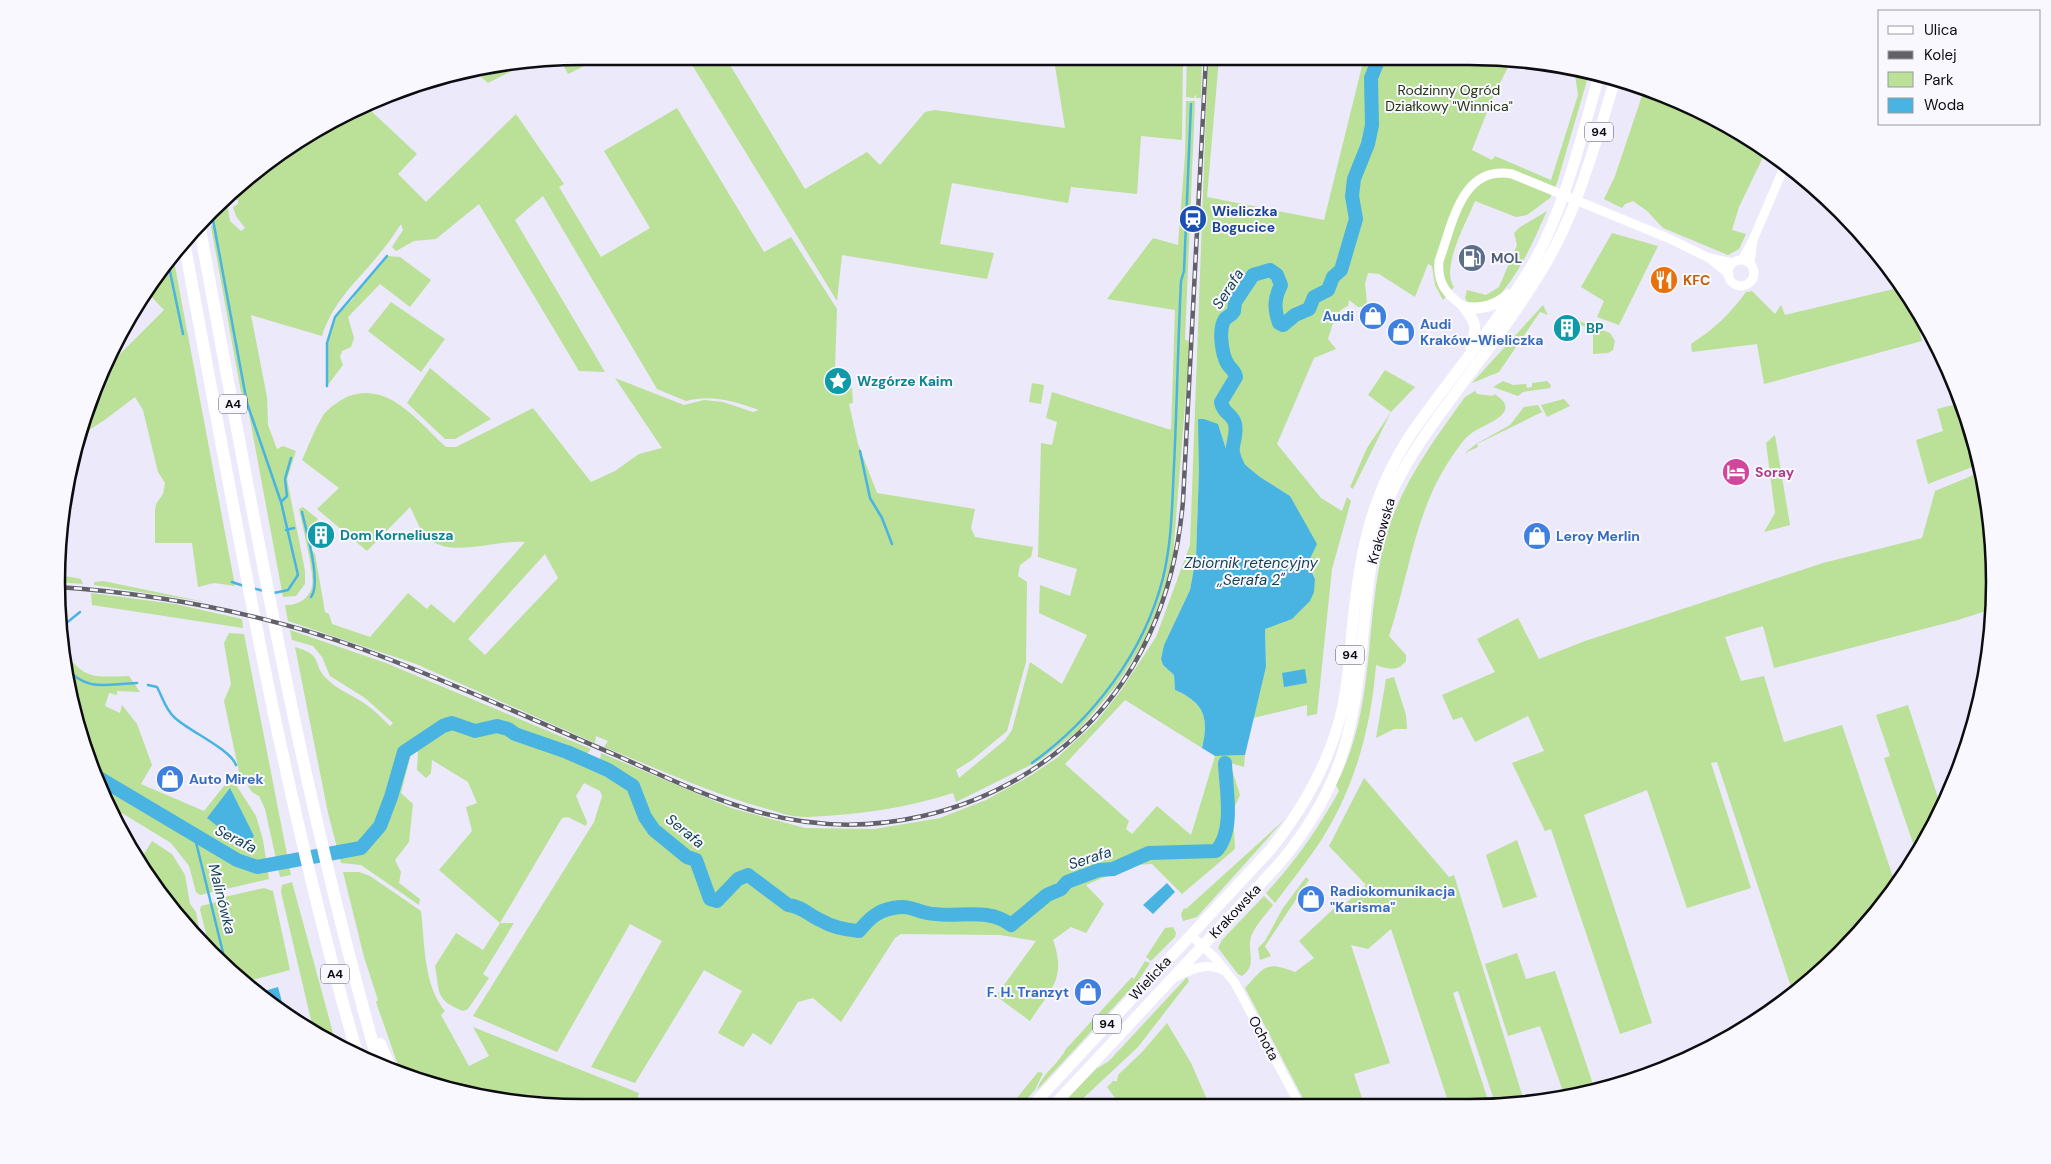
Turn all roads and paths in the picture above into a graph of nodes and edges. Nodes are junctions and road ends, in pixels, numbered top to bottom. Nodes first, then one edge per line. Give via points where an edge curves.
1 (1597, 82) edge
2 (1613, 86) edge
3 (1782, 171) edge
4 (201, 233) edge
5 (186, 250) edge
6 (1710, 258) junction
7 (1742, 262) junction
8 (1729, 274) junction
9 (1518, 288) junction
10 (1464, 307) junction
11 (1469, 355) junction
12 (1227, 896) joint
13 (1191, 935) junction
14 (1203, 947) junction
15 (1227, 972) junction
16 (1172, 979) junction
17 (360, 1000) junction
18 (354, 1047) edge
19 (376, 1057) edge
20 (387, 1061) edge
21 (1039, 1099) edge
22 (1060, 1099) edge
23 (1296, 1099) edge

1 - 9 main road, Krakowska / 94 via 1557,210
2 - 14 main road, Krakowska / 94 via 1582,184 1552,252 1510,319 1417,445 1389,498 1373,556 1351,727 1328,792 1295,845
3 - 7 street
4 - 17 highway, A4 via 281,650 332,892
5 - 18 highway, A4 via 261,646 301,836
6 - 7 street
6 - 8 street
6 - 10 street via 1512,174 1500,172 1479,179 1466,191 1439,260 1438,272 1448,295
7 - 8 street
7 - 8 street via 1754,274 1746,284 1734,283
9 - 10 main road via 1494,305 1482,309
9 - 11 main road, Krakowska / 94
10 - 11 main road via 1476,328
11 - 12 main road, Krakowska / 94 via 1397,456 1371,515 1358,572 1345,692 1336,734 1324,767 1289,826
12 - 13 main road, Wielicka / 94
13 - 14 street, Ochota
13 - 21 main road, Wielicka / 94
14 - 15 street, Ochota
14 - 16 main road, Krakowska / 94
15 - 16 street via 1200,966
15 - 23 street, Ochota
16 - 22 main road, Wielicka / 94
17 - 19 highway, A4
17 - 20 highway

